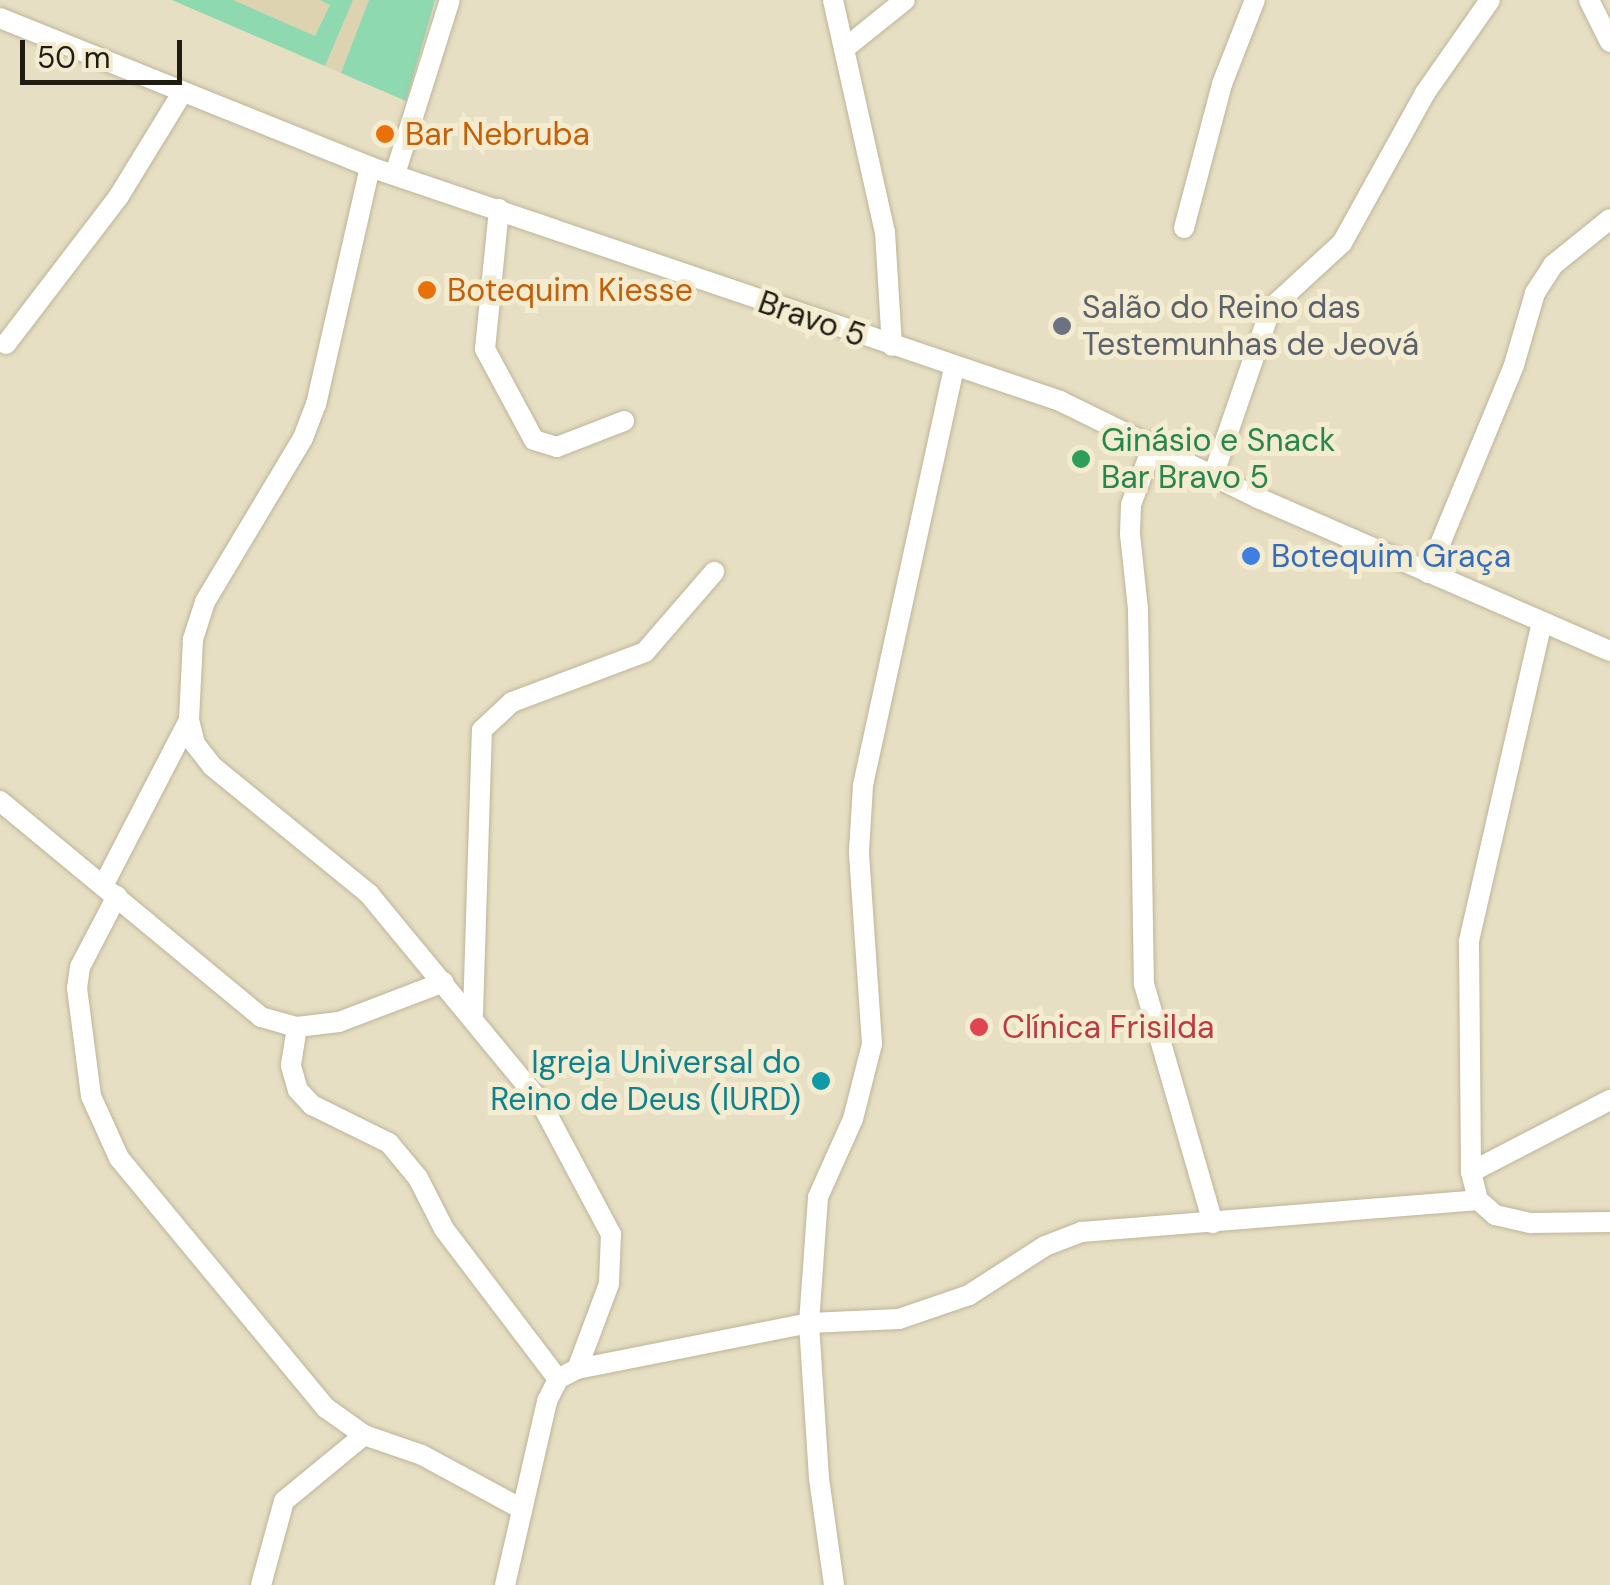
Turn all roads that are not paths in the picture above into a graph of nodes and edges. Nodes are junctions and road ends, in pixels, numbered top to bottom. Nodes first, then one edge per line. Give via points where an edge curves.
1 (450, 0) edge
2 (467, 0) edge
3 (832, 0) edge
4 (906, 0) edge
5 (1256, 0) edge
6 (1490, 0) edge
7 (1590, 0) edge
8 (0, 18) edge
9 (442, 25) junction
10 (1610, 42) edge
11 (844, 49) junction
12 (182, 93) junction
13 (370, 168) junction
14 (396, 174) junction
15 (498, 209) junction
16 (1610, 220) edge
17 (1184, 228) dead end
18 (6, 344) dead end
19 (892, 346) junction
20 (954, 367) junction
21 (624, 422) dead end
22 (1154, 442) junction
23 (1213, 476) junction
24 (714, 572) dead end
25 (1428, 574) junction
26 (1542, 622) junction
27 (1610, 650) edge
28 (189, 720) junction
29 (0, 802) edge
30 (110, 890) junction
31 (444, 982) junction
32 (473, 1014) junction
33 (297, 1027) junction
34 (1610, 1100) edge
35 (1472, 1172) junction
36 (1478, 1200) junction
37 (1610, 1222) edge
38 (1212, 1223) junction
39 (809, 1323) junction
40 (568, 1374) junction
41 (364, 1434) junction
42 (518, 1508) junction
43 (261, 1585) edge
44 (505, 1585) edge
45 (834, 1585) edge

1 - 9 street
2 - 9 street
3 - 11 street
4 - 11 street
5 - 17 street via 1222,84
6 - 23 street via 1425,93 1342,244 1271,308
7 - 10 street
8 - 12 street, Bravo 5
9 - 14 street
11 - 19 street via 885,232
12 - 13 street, Bravo 5
12 - 18 street via 119,196
13 - 14 street, Bravo 5
13 - 28 street via 316,404 304,438 206,602 194,640
14 - 15 street, Bravo 5
15 - 19 street, Bravo 5
15 - 21 street via 485,349 534,440 556,446
16 - 25 street via 1553,265 1535,293 1514,365
19 - 20 street, Bravo 5
20 - 22 street, Bravo 5 via 1060,401
20 - 39 street via 864,786 859,851 872,1044 853,1119 818,1197
22 - 23 street, Bravo 5
22 - 38 street via 1131,505 1130,534 1138,609 1144,984
23 - 25 street, Bravo 5
24 - 32 street via 645,652 512,702 482,730
25 - 26 street, Bravo 5
26 - 27 street, Bravo 5
26 - 35 street via 1471,928
28 - 30 street
28 - 31 street via 195,744 212,766 368,894
29 - 30 street
30 - 33 street via 261,1017
30 - 41 street via 76,988 90,1096 102,1130 306,1387
31 - 32 street
31 - 33 street via 339,1022
32 - 40 street via 541,1103 611,1234 608,1284
33 - 40 street via 291,1066 298,1090 312,1105 389,1143 418,1178 444,1228
34 - 35 street
35 - 36 street
36 - 37 street via 1495,1215 1531,1223
36 - 38 street
38 - 39 street via 1082,1232 1045,1246 969,1295 917,1313 871,1324
39 - 40 street
39 - 45 street
40 - 42 street
41 - 42 street via 422,1455
41 - 43 street via 284,1501
42 - 44 street

